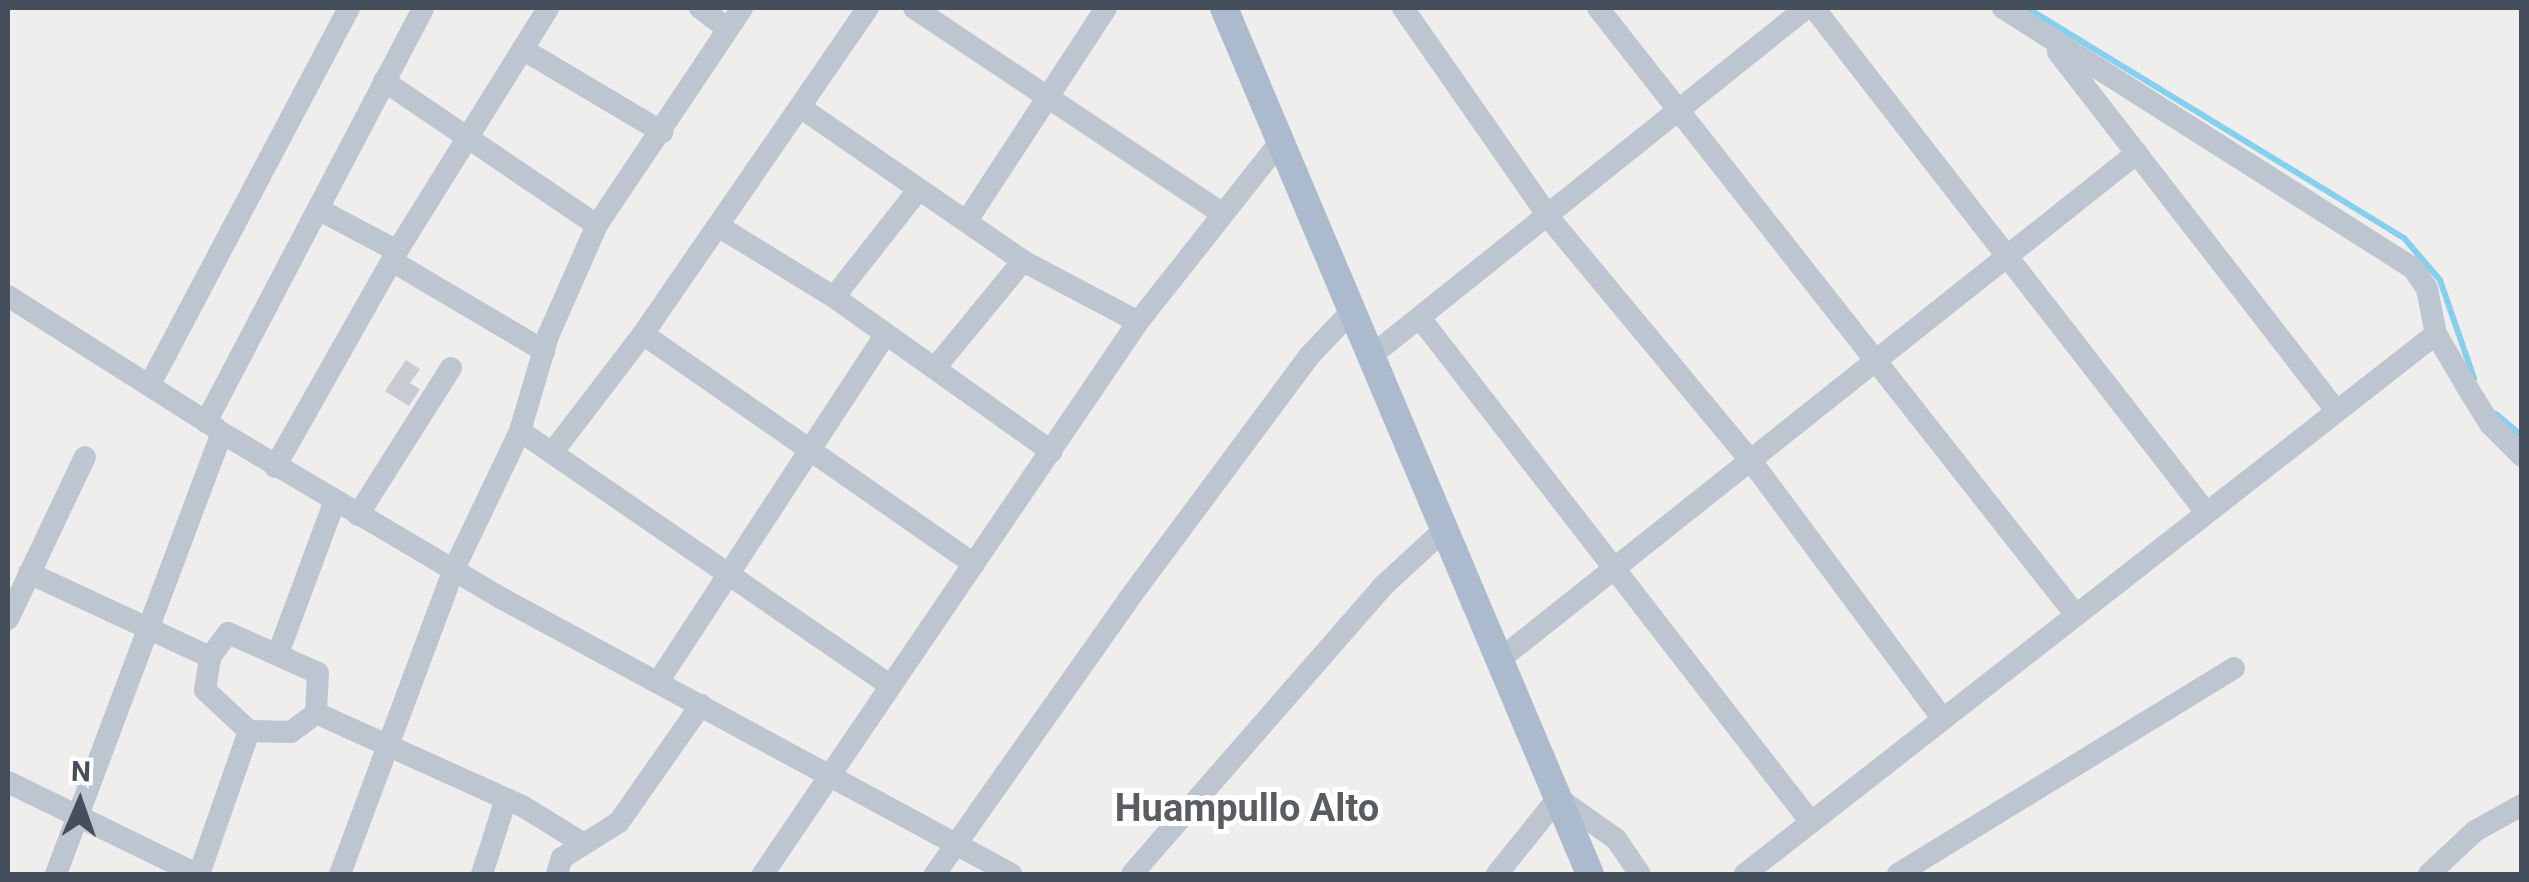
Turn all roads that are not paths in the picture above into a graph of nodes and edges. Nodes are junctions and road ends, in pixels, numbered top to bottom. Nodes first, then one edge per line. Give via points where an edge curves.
1 (349, 8) edge
2 (423, 8) edge
3 (548, 8) edge
4 (700, 8) edge
5 (742, 8) edge
6 (868, 8) edge
7 (914, 8) edge
8 (1106, 8) edge
9 (1228, 8) edge
10 (1403, 8) edge
11 (1598, 8) edge
12 (1806, 8) edge
13 (1814, 8) edge
14 (2003, 8) edge
15 (727, 28) junction
16 (2051, 43) junction
17 (524, 50) junction
18 (384, 81) junction
19 (1044, 97) junction
20 (800, 107) junction
21 (1677, 114) junction
22 (662, 132) junction
23 (467, 138) junction
24 (1281, 141) junction
25 (2137, 153) junction
26 (919, 189) junction
27 (318, 209) junction
28 (1221, 213) junction
29 (1550, 218) junction
30 (968, 219) junction
31 (596, 225) junction
32 (718, 226) junction
33 (394, 256) junction
34 (2010, 258) junction
35 (1023, 261) junction
36 (8, 296) edge
37 (834, 297) junction
38 (1352, 311) junction
39 (1420, 318) junction
40 (1138, 322) junction
41 (642, 334) junction
42 (886, 334) junction
43 (2436, 334) junction
44 (544, 351) junction
45 (1371, 356) junction
46 (1880, 364) junction
47 (451, 368) dead end
48 (935, 368) junction
49 (150, 384) junction
50 (2335, 409) junction
51 (214, 428) junction
52 (520, 431) junction
53 (809, 449) junction
54 (1052, 452) junction
55 (552, 453) junction
56 (2522, 456) edge
57 (85, 458) dead end
58 (1752, 462) junction
59 (275, 466) junction
60 (334, 503) junction
61 (2205, 512) junction
62 (358, 515) junction
63 (1446, 528) junction
64 (974, 564) junction
65 (454, 569) junction
66 (1614, 570) junction
67 (29, 573) junction
68 (731, 576) junction
69 (2075, 614) junction
70 (8, 618) edge
71 (146, 630) junction
72 (279, 650) junction
73 (210, 657) junction
74 (1499, 660) junction
75 (2234, 668) dead end
76 (658, 682) junction
77 (892, 686) junction
78 (701, 705) junction
79 (316, 713) junction
80 (1942, 718) junction
81 (249, 730) junction
82 (389, 750) junction
83 (830, 775) junction
84 (8, 782) edge
85 (1558, 798) junction
86 (506, 799) junction
87 (2522, 804) edge
88 (76, 816) junction
89 (1810, 821) junction
90 (584, 844) junction
91 (956, 845) junction
92 (56, 874) edge
93 (198, 874) edge
94 (340, 874) edge
95 (482, 874) edge
96 (557, 874) edge
97 (763, 874) edge
98 (935, 874) edge
99 (1011, 874) edge
100 (1132, 874) edge
101 (1498, 874) edge
102 (1590, 874) edge
103 (1640, 874) edge
104 (1745, 874) edge
105 (1898, 874) edge
106 (2429, 874) edge

1 - 49 street
2 - 18 street
3 - 17 street
4 - 15 street
5 - 15 street
6 - 20 street
7 - 19 street
8 - 19 street
9 - 24 main road
10 - 29 street
11 - 21 street
12 - 21 street
13 - 34 street
14 - 16 street
15 - 22 street
16 - 25 street
16 - 43 street via 2399,258 2427,288
17 - 22 street
17 - 23 street
18 - 23 street
18 - 27 street
19 - 28 street
19 - 30 street
20 - 26 street
20 - 32 street
21 - 29 street
21 - 46 street
22 - 31 street
23 - 31 street
23 - 33 street
24 - 28 street
24 - 38 main road
25 - 34 street
25 - 50 street
26 - 30 street
26 - 37 street
27 - 33 street
27 - 51 street
28 - 40 street
29 - 39 street
29 - 58 street
30 - 35 street
31 - 44 street
32 - 37 street
32 - 41 street
33 - 44 street
33 - 59 street
34 - 46 street
34 - 61 street
35 - 40 street
35 - 48 street
36 - 49 street
37 - 42 street
38 - 45 main road
38 - 91 street via 1298,370
39 - 45 street
39 - 66 street
40 - 54 street
41 - 53 street
41 - 55 street
42 - 48 street
42 - 53 street
43 - 50 street
43 - 56 street via 2490,424
44 - 52 street
45 - 63 main road
46 - 58 street
46 - 69 street
47 - 62 street
48 - 54 street
49 - 51 street
50 - 61 street
51 - 59 street
51 - 71 street
52 - 55 street
52 - 65 street
53 - 64 street
53 - 68 street
54 - 64 street
55 - 68 street
57 - 67 street
58 - 66 street
58 - 80 street
59 - 60 street
60 - 62 street
60 - 72 street
61 - 69 street
62 - 65 street
63 - 74 main road
63 - 100 street via 1382,587
64 - 77 street
65 - 76 street
65 - 82 street
66 - 74 street
66 - 89 street
67 - 70 street
67 - 71 street
68 - 76 street
68 - 77 street
69 - 80 street
71 - 73 street
71 - 88 street
72 - 73 street via 228,633
72 - 79 street via 321,676
73 - 81 street via 208,695
74 - 85 main road
75 - 105 street
76 - 78 street
77 - 83 street
78 - 83 street
78 - 90 street via 619,822
79 - 81 street via 291,732
79 - 82 street
80 - 89 street
81 - 93 street
82 - 86 street
82 - 94 street
83 - 91 street
83 - 97 street
84 - 88 street
85 - 101 street
85 - 102 main road
85 - 103 street via 1616,839
86 - 90 street
86 - 95 street
87 - 106 street via 2474,832
88 - 92 street
88 - 93 street
89 - 104 street
90 - 96 street via 562,858
91 - 98 street
91 - 99 street

